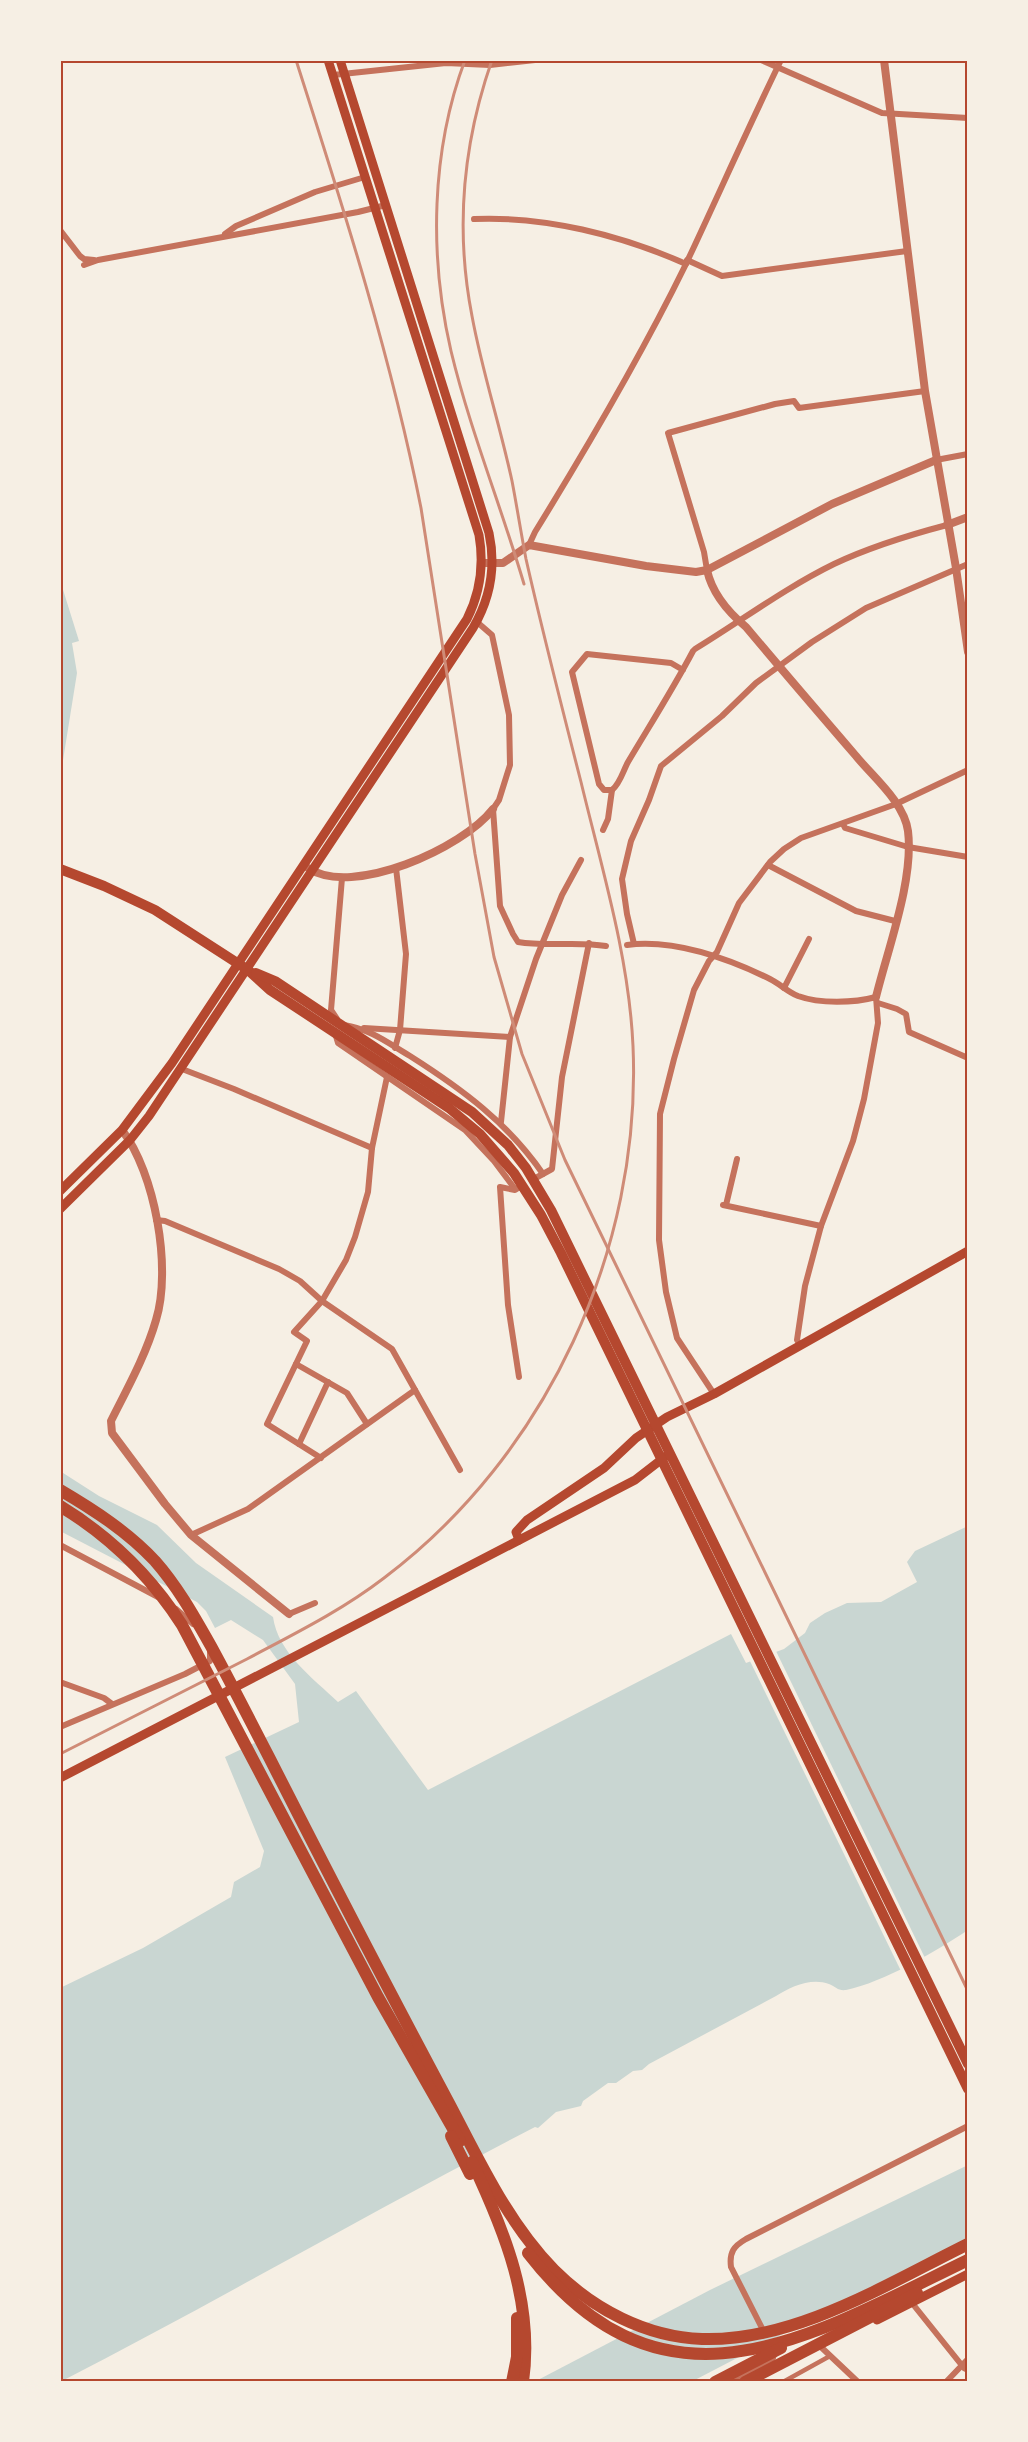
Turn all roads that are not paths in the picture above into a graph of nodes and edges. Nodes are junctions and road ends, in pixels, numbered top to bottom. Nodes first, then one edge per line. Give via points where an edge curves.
1 (328, 60) edge
2 (340, 60) edge
3 (535, 60) edge
4 (761, 60) edge
5 (781, 60) edge
6 (884, 60) edge
7 (446, 62) edge
8 (778, 67) junction
9 (344, 74) junction
10 (333, 75) junction
11 (890, 115) junction
12 (968, 117) edge
13 (365, 177) junction
14 (386, 206) junction
15 (375, 207) junction
16 (474, 219) dead end
17 (60, 230) edge
18 (222, 236) junction
19 (907, 251) junction
20 (98, 260) junction
21 (686, 262) junction
22 (84, 265) dead end
23 (925, 391) junction
24 (968, 454) edge
25 (936, 460) junction
26 (968, 517) edge
27 (947, 525) junction
28 (529, 545) junction
29 (487, 563) junction
30 (968, 564) edge
31 (956, 568) junction
32 (707, 570) junction
33 (739, 621) junction
34 (477, 622) junction
35 (968, 652) edge
36 (780, 667) junction
37 (683, 670) junction
38 (968, 770) edge
39 (612, 790) junction
40 (896, 804) junction
41 (493, 809) junction
42 (843, 824) junction
43 (603, 831) dead end
44 (908, 847) junction
45 (968, 857) edge
46 (581, 860) dead end
47 (768, 865) junction
48 (396, 868) junction
49 (309, 869) junction
50 (60, 870) edge
51 (342, 878) junction
52 (895, 921) junction
53 (809, 939) dead end
54 (589, 943) junction
55 (541, 945) junction
56 (606, 946) dead end
57 (714, 956) junction
58 (243, 967) junction
59 (784, 987) junction
60 (877, 1000) junction
61 (338, 1028) junction
62 (362, 1028) junction
63 (399, 1030) junction
64 (510, 1038) junction
65 (395, 1048) junction
66 (968, 1058) edge
67 (182, 1069) junction
68 (387, 1077) junction
69 (501, 1122) junction
70 (122, 1130) junction
71 (130, 1140) junction
72 (372, 1148) junction
73 (737, 1159) dead end
74 (543, 1174) junction
75 (515, 1190) junction
76 (60, 1191) edge
77 (60, 1209) edge
78 (156, 1220) junction
79 (821, 1226) junction
80 (968, 1251) edge
81 (322, 1301) junction
82 (800, 1345) junction
83 (296, 1364) junction
84 (519, 1377) dead end
85 (328, 1382) junction
86 (415, 1390) junction
87 (714, 1394) junction
88 (367, 1424) junction
89 (299, 1444) junction
90 (321, 1458) junction
91 (669, 1462) junction
92 (460, 1470) dead end
93 (60, 1491) edge
94 (60, 1506) edge
95 (192, 1535) junction
96 (519, 1540) junction
97 (60, 1545) edge
98 (315, 1602) dead end
99 (289, 1614) joint
100 (60, 1682) edge
101 (112, 1704) junction
102 (60, 1727) edge
103 (60, 1778) edge
104 (384, 1994) junction
105 (968, 2064) edge
106 (968, 2089) edge
107 (968, 2126) edge
108 (968, 2246) edge
109 (968, 2259) edge
110 (968, 2264) edge
111 (968, 2274) edge
112 (912, 2303) junction
113 (822, 2348) junction
114 (830, 2356) junction
115 (968, 2359) edge
116 (962, 2365) junction
117 (968, 2370) edge
118 (512, 2382) edge
119 (523, 2382) edge
120 (715, 2382) edge
121 (730, 2382) edge
122 (745, 2382) edge
123 (755, 2382) edge
124 (783, 2382) edge
125 (858, 2382) edge
126 (946, 2382) edge

1 - 10 main road
2 - 9 main road
3 - 7 street via 490,65
4 - 8 street
5 - 8 street
6 - 11 street
7 - 9 street
8 - 11 street
8 - 21 street
9 - 10 street
9 - 14 main road
10 - 13 main road
11 - 12 street
11 - 19 street
13 - 15 main road
13 - 18 street via 315,192 236,226
14 - 15 street
14 - 29 main road via 489,533
15 - 18 street
15 - 29 main road
16 - 21 street via 558,225
17 - 20 street via 84,259
18 - 20 street
19 - 21 street via 722,276
19 - 23 street
20 - 22 street
21 - 28 street via 606,415
23 - 25 street
23 - 32 street via 799,408 794,401 775,404 668,433
24 - 25 street
25 - 27 street
25 - 32 street via 832,504
26 - 27 street
27 - 31 street
27 - 33 street via 912,534 833,565
28 - 29 street via 506,561
28 - 32 street via 646,566
29 - 34 main road via 489,589
29 - 49 main road via 467,619
30 - 31 street
31 - 35 street
31 - 36 street via 866,608
32 - 33 street via 709,581
33 - 36 street
33 - 37 street via 695,649
34 - 41 street via 492,635 509,715 510,765
34 - 49 main road
36 - 40 street
36 - 57 street via 756,683 661,766 631,841 622,879 631,944 680,948
37 - 39 street
37 - 39 street via 671,663 587,654 573,668 599,784 604,790
38 - 40 street
39 - 43 street
40 - 42 street
40 - 44 street via 905,821
41 - 48 street via 456,840
41 - 55 street via 500,906 519,942
42 - 44 street via 845,828
42 - 47 street via 801,838
44 - 45 street
44 - 52 street via 907,877
46 - 55 street
47 - 52 street via 856,911
47 - 57 street via 739,903
48 - 51 street
48 - 63 street via 406,954
49 - 51 street
49 - 58 main road
50 - 58 main road via 155,910
51 - 61 street via 331,1010
52 - 60 street
53 - 59 street
54 - 55 street
54 - 56 street
54 - 74 street via 562,1077 552,1169
55 - 64 street
57 - 59 street
57 - 87 street via 694,990 660,1114 659,1240 677,1338
58 - 61 main road via 270,990
58 - 67 main road
58 - 70 main road
59 - 60 street via 809,999
60 - 66 street via 906,1014 909,1032
60 - 79 street via 878,1023 864,1099 853,1141
61 - 62 street
61 - 68 street via 338,1043
61 - 91 main road via 465,1120 514,1173 551,1234
62 - 63 street
62 - 65 street
63 - 64 street
63 - 65 street
64 - 69 street
65 - 69 street via 472,1098
67 - 71 main road
67 - 72 street
68 - 72 street
68 - 75 street via 465,1130
69 - 74 street
70 - 71 street
70 - 76 main road
71 - 77 main road
71 - 78 street via 149,1185
72 - 81 street via 368,1192 355,1237
73 - 79 street via 724,1205
74 - 75 street
75 - 84 street via 500,1187 508,1305
78 - 81 street via 279,1269
78 - 95 street via 161,1300 149,1340 111,1427 115,1440
79 - 82 street via 805,1286 797,1340
80 - 82 main road
81 - 83 street via 294,1332 307,1341
81 - 86 street via 392,1349
82 - 87 main road
83 - 85 street
83 - 89 street via 267,1424
85 - 88 street via 347,1393
85 - 89 street
86 - 88 street
86 - 92 street
87 - 96 main road via 667,1417 636,1438 604,1468 527,1520 516,1532
88 - 90 street
89 - 90 street
90 - 95 street via 248,1509
91 - 96 main road
91 - 105 main road
91 - 106 main road
93 - 104 highway via 138,1544 184,1599 229,1681
94 - 104 highway via 119,1549 170,1607
95 - 99 street
96 - 103 main road
97 - 101 street via 159,1597 199,1630 211,1652 210,1660 185,1674
98 - 99 street
100 - 101 street
101 - 102 street
104 - 108 highway via 524,2235 567,2283 627,2321 689,2338 719,2339 774,2331 834,2309
104 - 109 highway via 521,2244 572,2302 620,2334 645,2344 689,2353 757,2349 841,2321
104 - 118 highway via 498,2237 517,2317 517,2357
104 - 119 highway via 482,2185 512,2257 525,2317
107 - 121 street via 734,2247 730,2259 734,2273 774,2357
108 - 120 highway
110 - 122 highway
111 - 112 main road
112 - 113 main road
112 - 116 street
113 - 114 street
113 - 123 main road
114 - 124 street
114 - 125 street
115 - 116 street
116 - 117 street
116 - 126 street

